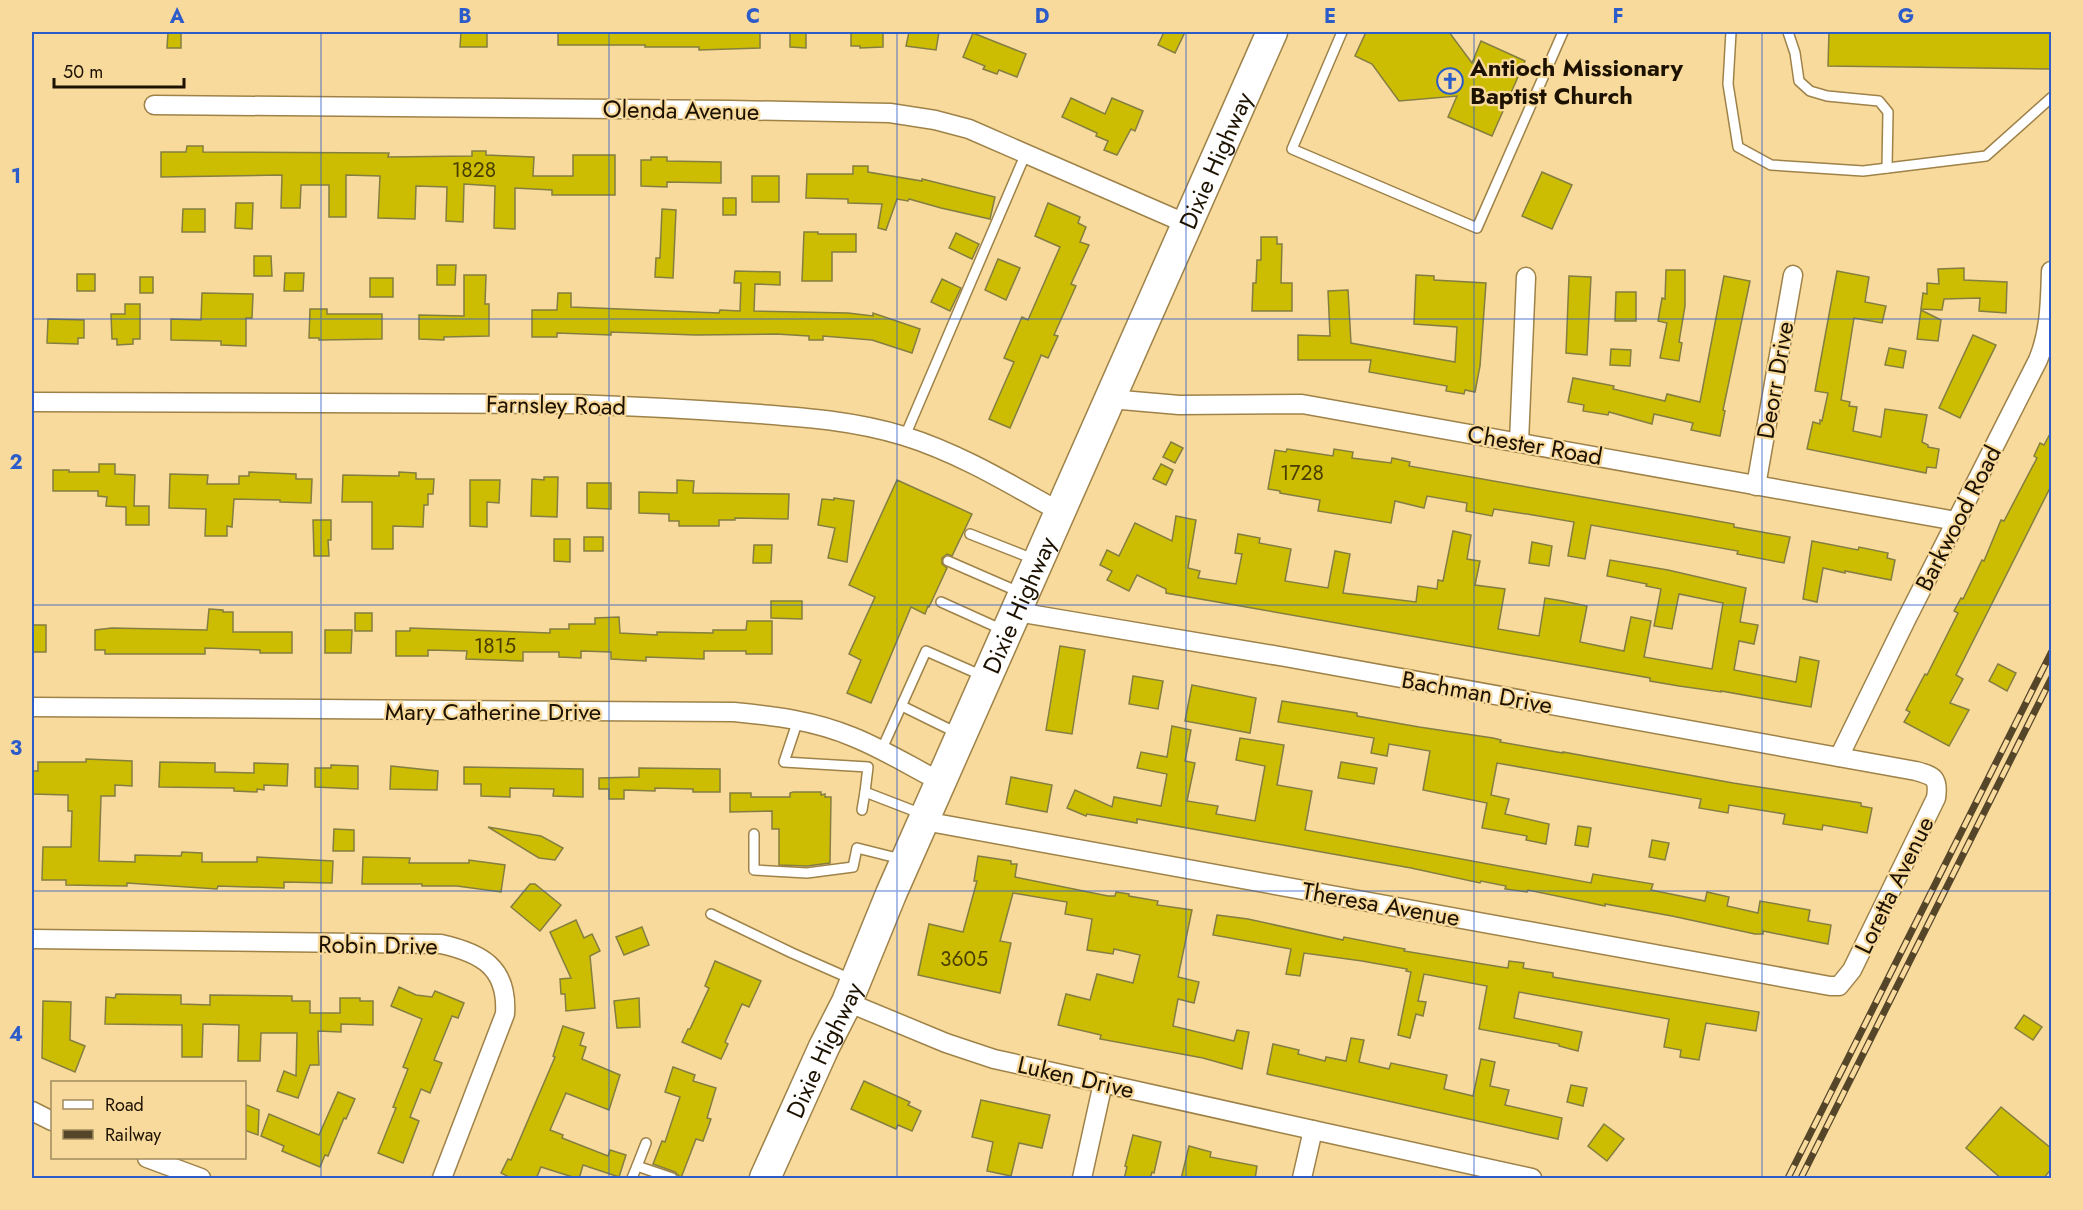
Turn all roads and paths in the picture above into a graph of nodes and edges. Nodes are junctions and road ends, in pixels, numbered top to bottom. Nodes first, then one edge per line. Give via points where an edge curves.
1 (1272, 32) edge
2 (1342, 32) edge
3 (1563, 32) edge
4 (1731, 32) edge
5 (1788, 32) edge
6 (2052, 97) edge
7 (154, 105) dead end
8 (1026, 153) junction
9 (1887, 168) junction
10 (1187, 224) junction
11 (2051, 271) edge
12 (1793, 275) dead end
13 (1526, 277) dead end
14 (1110, 399) junction
15 (32, 402) edge
16 (905, 436) junction
17 (1519, 442) junction
18 (1756, 486) junction
19 (1060, 512) junction
20 (1956, 521) junction
21 (970, 534) dead end
22 (948, 561) dead end
23 (1038, 561) junction
24 (941, 602) dead end
25 (1016, 613) junction
26 (987, 678) junction
27 (902, 706) junction
28 (32, 707) edge
29 (798, 720) junction
30 (962, 735) junction
31 (881, 751) junction
32 (1839, 757) junction
33 (1935, 780) joint
34 (941, 782) junction
35 (865, 792) junction
36 (862, 810) dead end
37 (926, 818) junction
38 (754, 834) dead end
39 (906, 861) junction
40 (711, 914) dead end
41 (32, 939) edge
42 (1839, 986) joint
43 (852, 992) junction
44 (1102, 1083) junction
45 (32, 1112) edge
46 (51, 1121) edge
47 (1313, 1130) junction
48 (646, 1143) dead end
49 (150, 1159) edge
50 (637, 1166) junction
51 (201, 1179) edge
52 (442, 1179) edge
53 (632, 1179) edge
54 (672, 1179) edge
55 (765, 1179) edge
56 (1082, 1179) edge
57 (1302, 1179) edge
58 (1532, 1179) edge

1 - 10 main road, Dixie Highway
2 - 3 lane via 1292,149 1477,228
4 - 9 lane via 1728,84 1738,147 1771,165 1863,171
5 - 9 lane via 1799,81 1810,91 1879,101 1888,112
6 - 9 lane via 1986,156
7 - 8 street, Olenda Avenue via 890,113 969,129
8 - 10 street, Olenda Avenue
8 - 16 lane
10 - 14 main road, Dixie Highway
11 - 20 street, Barkwood Road via 2043,348
12 - 18 street, Deorr Drive
13 - 17 street
14 - 17 street, Chester Road via 1179,405 1302,404
14 - 19 main road, Dixie Highway
15 - 16 street, Farnsley Road via 573,404 805,417 848,422
16 - 19 street, Farnsley Road via 952,454
17 - 18 street, Chester Road
18 - 20 street, Chester Road
19 - 23 main road, Dixie Highway
20 - 32 street, Barkwood Road
21 - 23 lane
22 - 25 lane
23 - 25 main road, Dixie Highway
24 - 25 lane
25 - 26 main road, Dixie Highway
25 - 32 street, Bachman Drive via 1285,657
26 - 27 lane via 926,651
26 - 30 main road, Dixie Highway
27 - 30 lane
27 - 31 lane
28 - 29 street, Mary Catherine Drive via 692,711
29 - 31 street, Mary Catherine Drive via 855,737
29 - 35 lane via 784,762 868,768
30 - 34 main road, Dixie Highway
31 - 34 street, Mary Catherine Drive
32 - 33 street, Bachman Drive via 1916,771
33 - 42 street, Loretta Avenue via 1938,786 1931,810 1852,970
34 - 37 main road, Dixie Highway
35 - 36 lane
35 - 37 lane
37 - 39 main road, Dixie Highway
37 - 42 street, Theresa Avenue
38 - 39 lane via 754,870 807,873 853,867 857,848
39 - 43 main road, Dixie Highway
40 - 43 lane via 792,954
41 - 52 street, Robin Drive via 441,944 467,950 495,971 504,987 505,1014
43 - 44 street, Luken Drive via 978,1054
43 - 55 main road, Dixie Highway
44 - 47 street, Luken Drive
44 - 56 street
45 - 46 street
47 - 57 street
47 - 58 street, Luken Drive
48 - 50 lane
49 - 51 street
50 - 53 lane
50 - 54 lane

